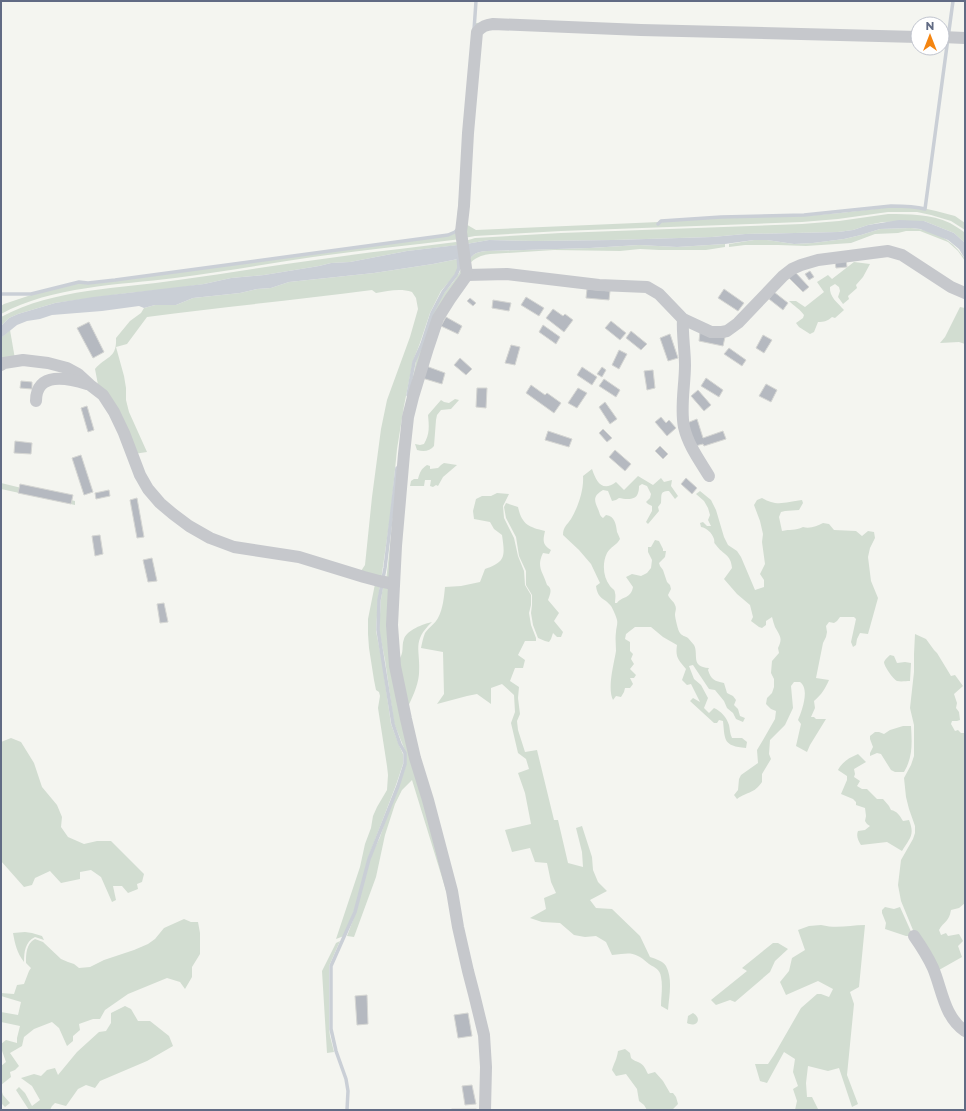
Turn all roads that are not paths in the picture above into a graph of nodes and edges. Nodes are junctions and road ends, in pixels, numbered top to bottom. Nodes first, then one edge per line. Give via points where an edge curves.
1 (910, 37) edge
2 (950, 37) edge
3 (965, 38) edge
4 (467, 269) junction
5 (965, 293) edge
6 (683, 319) junction
7 (1, 365) edge
8 (90, 385) junction
9 (36, 402) dead end
10 (709, 476) dead end
11 (387, 583) junction
12 (914, 936) dead end
13 (965, 1031) edge
14 (485, 1110) edge

1 - 4 street via 493,24 480,28 476,40 461,232
2 - 3 street
4 - 6 street via 599,285 647,287 659,294
4 - 11 street via 438,318 413,397 408,417 396,546
5 - 6 street via 951,287 902,255 888,251 875,252 818,260 792,269 727,331 711,332
6 - 10 street via 684,428
7 - 8 street via 22,360 48,363 67,368
8 - 9 street via 50,379 38,390
8 - 11 street via 103,395 114,412 148,489 160,503 189,526 234,547 299,558
11 - 14 street via 395,666 415,758 452,892 484,1035
12 - 13 street via 933,968 949,1014

